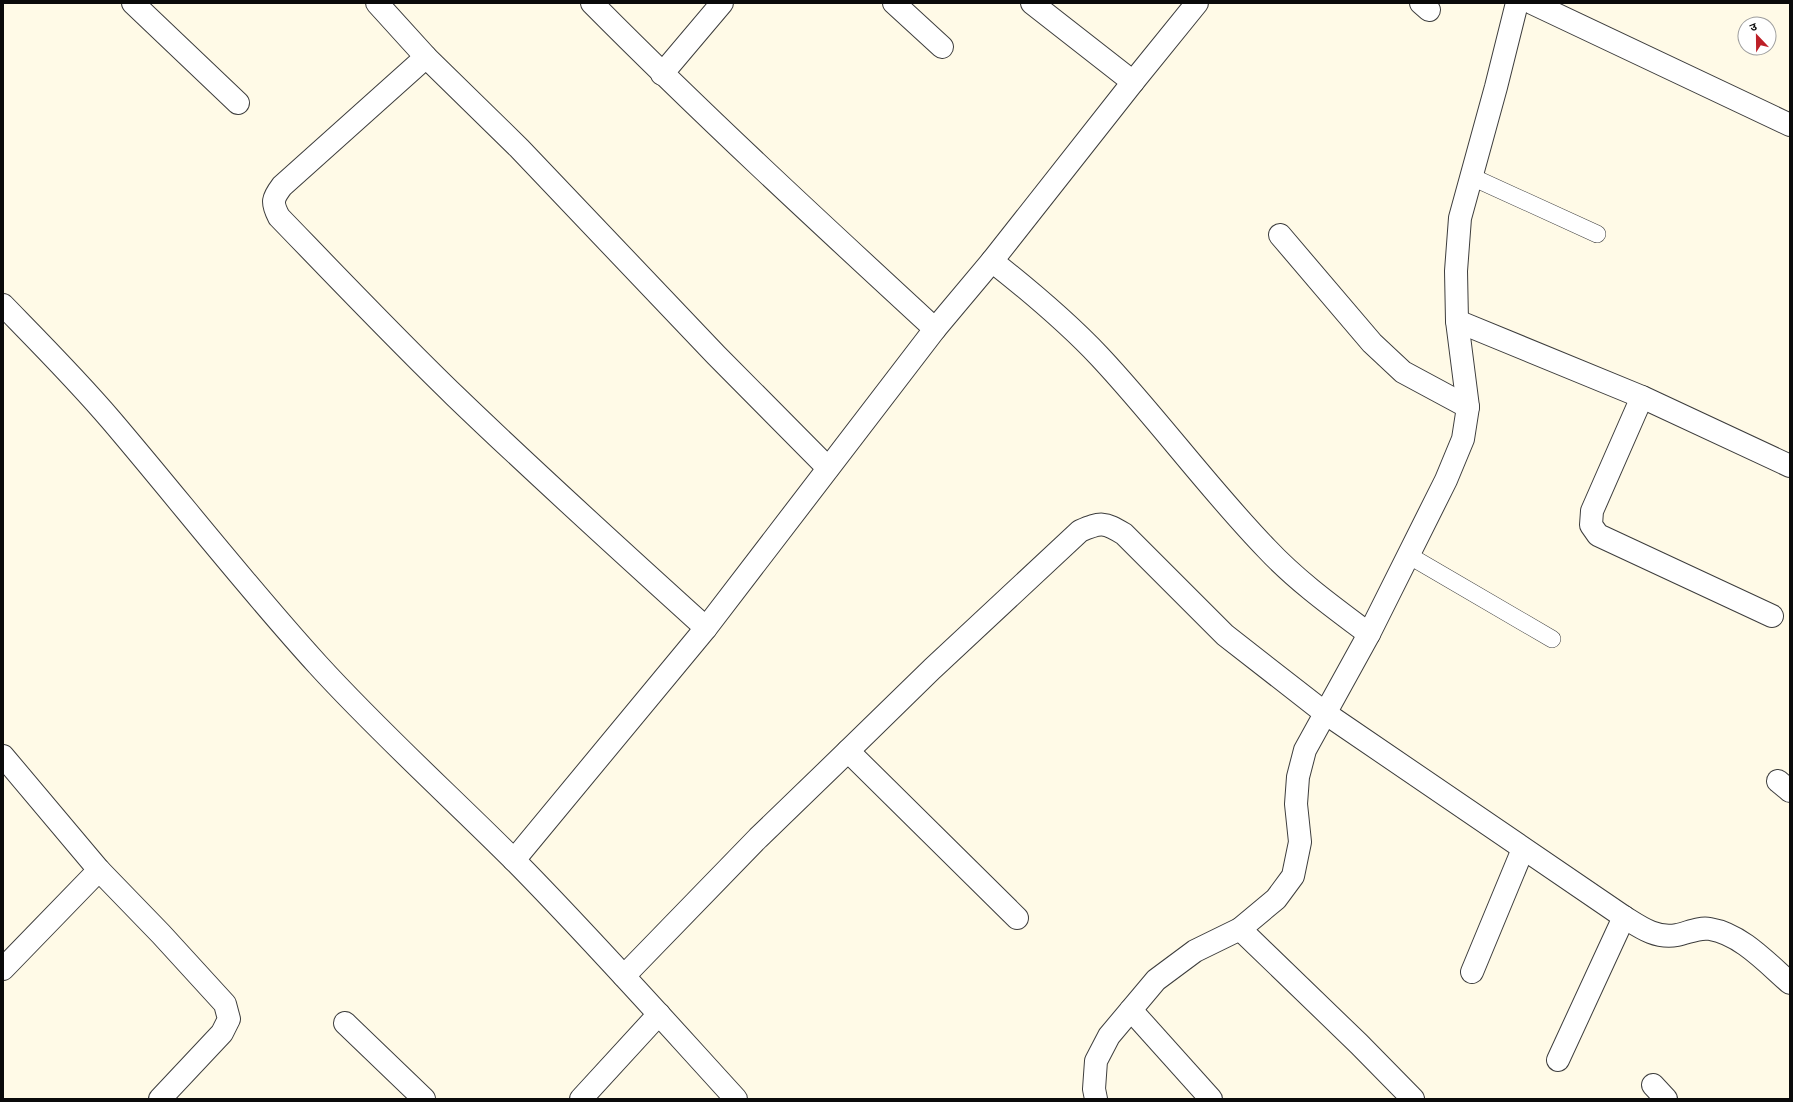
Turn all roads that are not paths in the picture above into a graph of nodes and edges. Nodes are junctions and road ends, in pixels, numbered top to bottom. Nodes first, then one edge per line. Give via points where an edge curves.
1 (133, 3) edge
2 (377, 3) edge
3 (592, 3) edge
4 (722, 3) edge
5 (894, 3) edge
6 (1032, 3) edge
7 (1197, 3) edge
8 (1517, 3) edge
9 (1532, 3) edge
10 (942, 47) dead end
11 (426, 57) junction
12 (662, 74) junction
13 (1133, 82) junction
14 (238, 103) dead end
15 (1790, 124) edge
16 (1472, 177) junction
17 (1597, 234) dead end
18 (1280, 235) dead end
19 (992, 261) junction
20 (3, 305) edge
21 (1457, 321) junction
22 (935, 329) junction
23 (1642, 397) junction
24 (1468, 407) junction
25 (1790, 466) edge
26 (828, 468) junction
27 (1408, 555) junction
28 (1772, 616) dead end
29 (706, 628) junction
30 (1369, 634) junction
31 (1552, 639) dead end
32 (1325, 713) junction
33 (848, 751) junction
34 (3, 756) edge
35 (1523, 849) junction
36 (514, 860) junction
37 (99, 870) junction
38 (1624, 917) junction
39 (1017, 918) dead end
40 (1240, 929) junction
41 (3, 969) edge
42 (1472, 972) dead end
43 (624, 976) junction
44 (1790, 983) edge
45 (1131, 1010) junction
46 (659, 1014) junction
47 (345, 1022) dead end
48 (1558, 1060) dead end
49 (160, 1099) edge
50 (424, 1099) edge
51 (581, 1099) edge
52 (736, 1099) edge
53 (1096, 1099) edge
54 (1211, 1099) edge
55 (1413, 1099) edge

1 - 14 street
2 - 11 street
3 - 12 street
4 - 12 street
5 - 10 street
6 - 13 street
7 - 13 street
8 - 16 street
9 - 15 street
11 - 26 street via 519,148 716,355
11 - 29 street via 282,186 275,195 273,206 279,217 455,396 562,498
12 - 22 street
13 - 19 street
16 - 17 lane
16 - 21 street via 1460,218 1456,271
18 - 24 street via 1372,343 1403,372
19 - 22 street
19 - 30 street via 1052,309 1099,356 1267,549 1313,591
20 - 36 street via 109,418 318,666 396,747
21 - 23 street
21 - 24 street
22 - 26 street
23 - 25 street
23 - 28 street via 1592,511 1591,525 1598,535
24 - 27 street via 1463,439 1446,480
26 - 29 street
27 - 30 street
27 - 31 lane
29 - 36 street
30 - 32 street
32 - 33 street via 1225,635 1124,534 1108,525 1096,525 1080,531
32 - 35 street
32 - 40 street via 1305,750 1298,777 1296,804 1300,842 1293,876 1276,899
33 - 39 street
33 - 43 street via 758,838
34 - 37 street
35 - 38 street
35 - 42 street
36 - 43 street
37 - 41 street
37 - 49 street via 225,1004 229,1019 222,1033
38 - 44 street via 1644,930 1661,936 1708,928 1727,934
38 - 48 street
40 - 45 street via 1195,952 1156,980
40 - 55 street
43 - 46 street
45 - 53 street via 1109,1036 1096,1061
45 - 54 street
46 - 51 street
46 - 52 street
47 - 50 street

